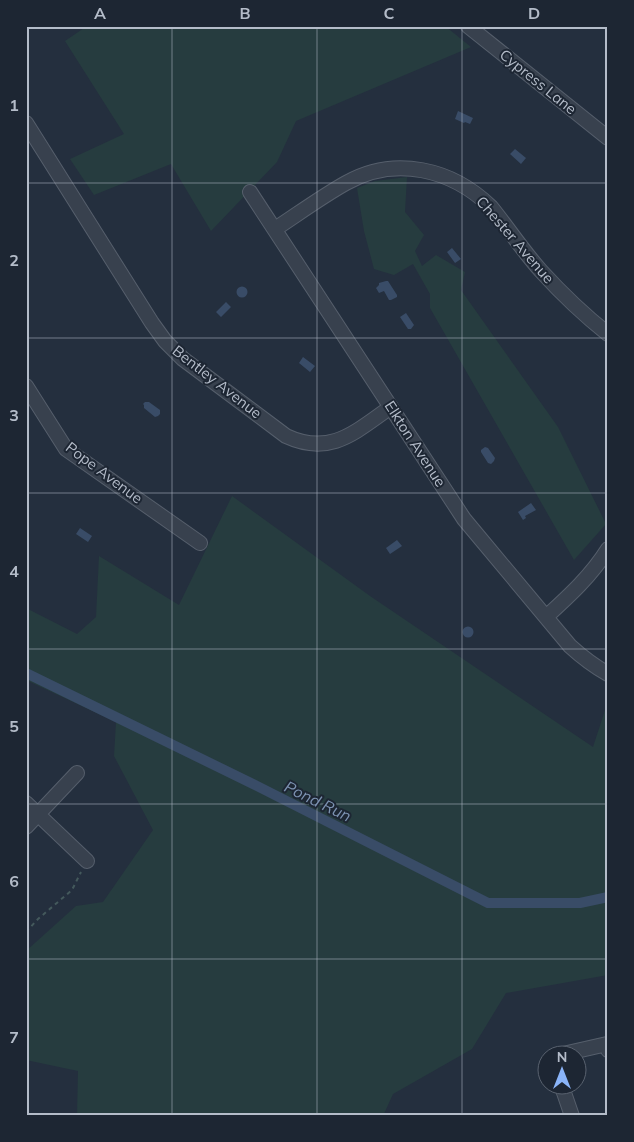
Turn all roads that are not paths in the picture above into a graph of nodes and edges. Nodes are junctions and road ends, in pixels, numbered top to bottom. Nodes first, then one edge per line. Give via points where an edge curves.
1 (468, 26) edge
2 (26, 123) edge
3 (608, 138) edge
4 (250, 192) dead end
5 (275, 230) junction
6 (608, 334) edge
7 (26, 386) edge
8 (391, 407) junction
9 (200, 543) dead end
10 (608, 549) edge
11 (546, 617) junction
12 (608, 674) edge
13 (77, 773) dead end
14 (26, 803) edge
15 (38, 814) junction
16 (26, 827) edge
17 (87, 861) road end
18 (586, 1049) edge
19 (608, 1050) edge
20 (564, 1094) edge
21 (572, 1116) edge

1 - 3 street, Cypress Lane
2 - 8 street, Bentley Avenue via 152,323 183,359 286,436 307,444 319,445 342,439
4 - 5 street, Elkton Avenue
5 - 6 street, Chester Avenue via 346,183 364,175 402,169 435,173 453,180 482,199 551,282
5 - 8 street, Elkton Avenue
7 - 9 street, Pope Avenue via 66,449
8 - 11 street, Elkton Avenue via 464,518
10 - 11 street via 587,578
11 - 12 street, Elkton Avenue via 570,646
13 - 15 street
14 - 15 street
15 - 16 street
15 - 17 street
18 - 19 street via 607,1044
20 - 21 street

